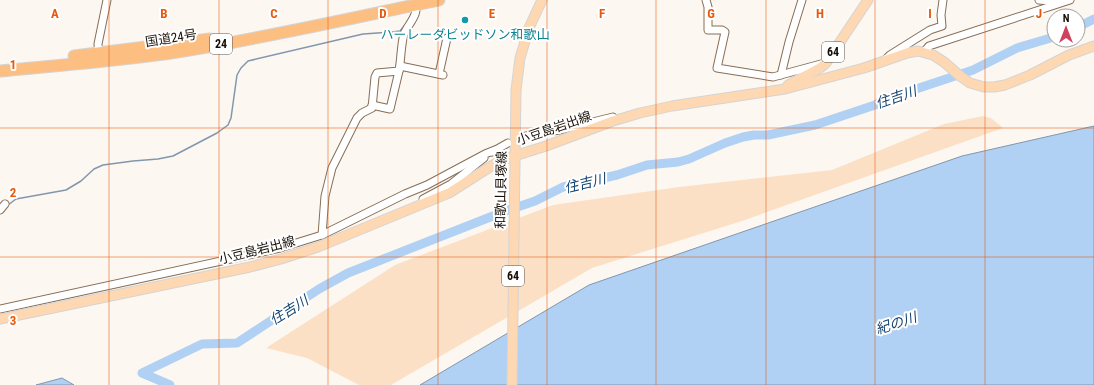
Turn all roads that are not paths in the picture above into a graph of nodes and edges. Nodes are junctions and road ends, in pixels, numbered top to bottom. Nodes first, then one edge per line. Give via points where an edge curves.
1 (107, 0) edge
2 (404, 0) edge
3 (439, 0) edge
4 (542, 0) edge
5 (706, 0) edge
6 (802, 0) edge
7 (868, 0) edge
8 (943, 0) edge
9 (1039, 0) edge
10 (1070, 0) edge
11 (414, 2) edge
12 (1061, 3) junction
13 (447, 38) dead end
14 (1094, 46) edge
15 (928, 54) junction
16 (99, 57) junction
17 (884, 61) junction
18 (826, 63) junction
19 (0, 64) edge
20 (399, 68) junction
21 (0, 71) edge
22 (781, 75) junction
23 (784, 90) junction
24 (372, 105) junction
25 (672, 106) junction
26 (515, 139) junction
27 (495, 150) junction
28 (515, 156) junction
29 (377, 224) junction
30 (322, 235) junction
31 (0, 309) edge
32 (0, 319) edge
33 (512, 385) edge

1 - 16 street via 98,44
2 - 16 highway, 国道24号 / 24 via 268,29
3 - 11 highway, 国道24号 / 24
4 - 26 main road, 和歌山貝塚線 / 64 via 522,50 516,90
5 - 22 street via 708,30 725,32 716,68 773,77
6 - 22 street
7 - 18 main road, 64
8 - 17 street via 942,26 919,36
9 - 12 street
10 - 12 street
11 - 16 highway, 国道24号 / 24 via 279,34 178,52
11 - 20 street via 416,12 404,34
12 - 15 street via 929,46
13 - 20 street via 441,75
14 - 15 main road via 994,88 970,83 944,62
15 - 17 main road, 小豆島岩出線 via 918,51
16 - 19 highway, 国道24号 / 24
16 - 21 highway, 国道24号 / 24
17 - 23 main road, 小豆島岩出線
18 - 22 street
18 - 23 main road, 64 via 791,83
20 - 24 street via 378,73 375,77
20 - 24 street via 390,109
23 - 25 main road, 小豆島岩出線
24 - 30 street via 372,108 357,118 332,168 325,196
25 - 26 street via 637,110
25 - 28 main road, 小豆島岩出線 via 613,121
26 - 27 street
26 - 28 main road, 和歌山貝塚線 / 64
27 - 29 street via 451,184 394,212
27 - 30 street via 427,186 405,194
28 - 29 main road, 小豆島岩出線 via 493,165 449,193
28 - 33 main road, 和歌山貝塚線 / 64
29 - 32 main road, 小豆島岩出線 via 268,263
30 - 31 street via 242,257

